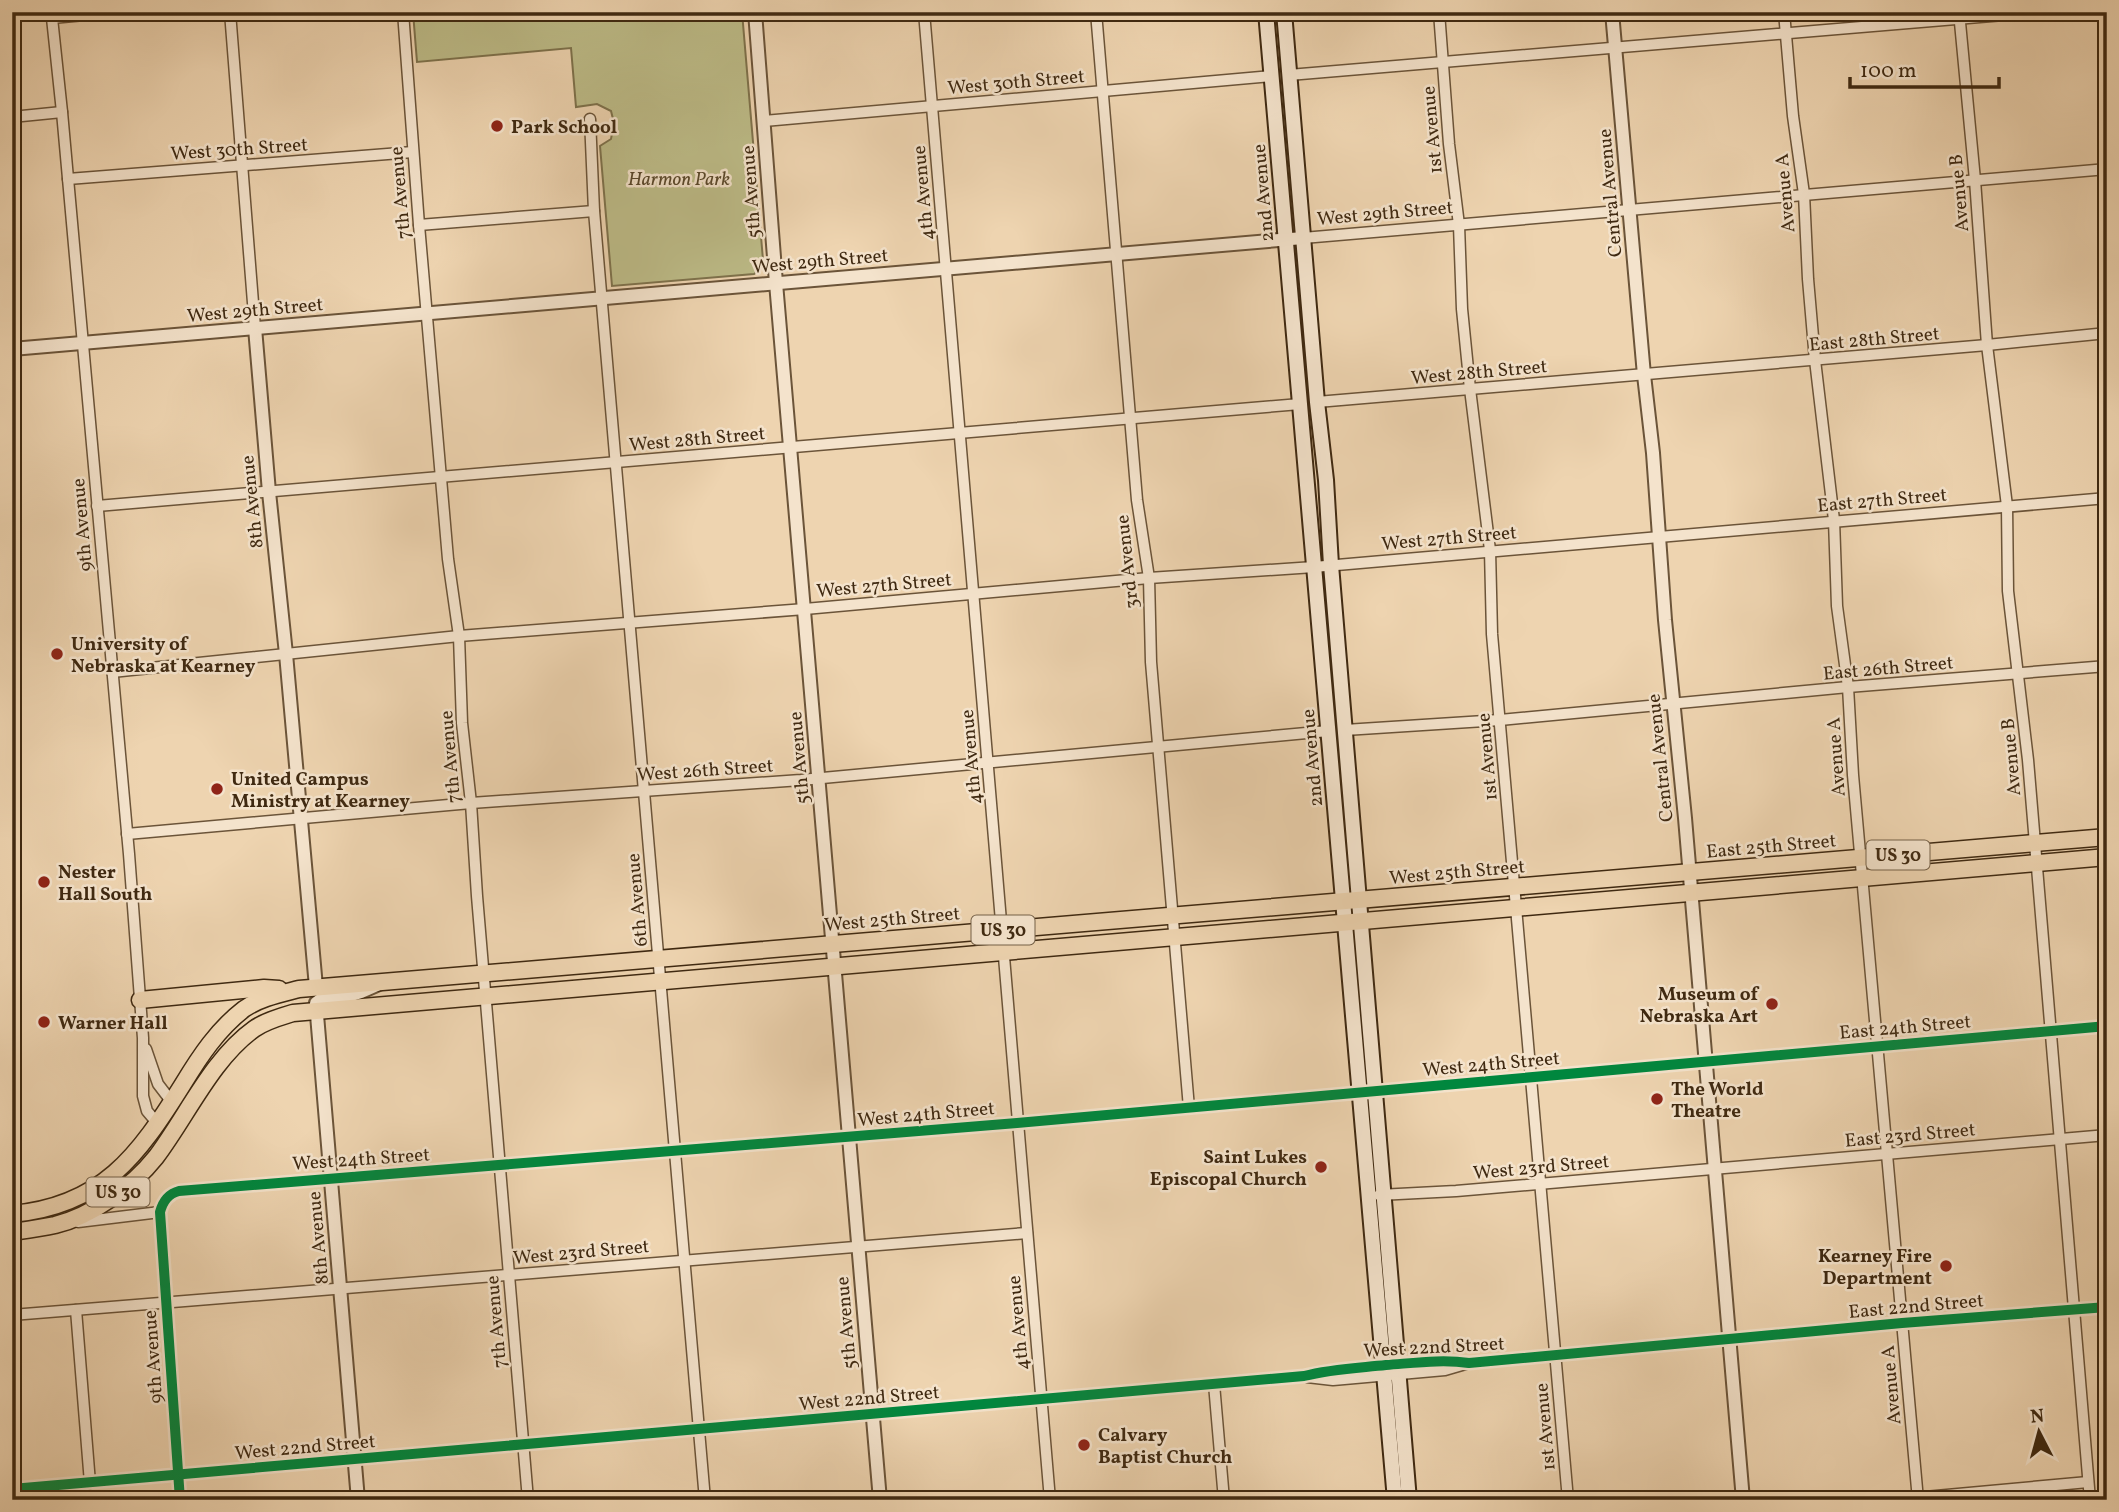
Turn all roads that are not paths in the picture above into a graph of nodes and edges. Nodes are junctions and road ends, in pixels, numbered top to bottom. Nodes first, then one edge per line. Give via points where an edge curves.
1 (117, 12) edge
2 (230, 12) edge
3 (403, 12) edge
4 (755, 12) edge
5 (924, 12) edge
6 (1096, 12) edge
7 (1266, 12) edge
8 (1284, 12) edge
9 (1439, 12) edge
10 (1612, 12) edge
11 (1784, 12) edge
12 (2039, 12) edge
13 (48, 15) edge
14 (1959, 15) edge
15 (1786, 33) junction
16 (1615, 48) junction
17 (1443, 63) junction
18 (1289, 75) junction
19 (1272, 76) junction
20 (1103, 91) junction
21 (932, 106) junction
22 (62, 112) junction
23 (12, 117) edge
24 (590, 119) dead end
25 (764, 121) junction
26 (413, 152) junction
27 (243, 166) junction
28 (2107, 169) edge
29 (68, 179) junction
30 (1975, 180) junction
31 (1804, 194) junction
32 (1630, 210) junction
33 (594, 211) junction
34 (419, 225) junction
35 (1459, 225) junction
36 (1303, 238) junction
37 (1286, 239) junction
38 (1116, 254) junction
39 (946, 268) junction
40 (776, 283) junction
41 (602, 298) junction
42 (428, 313) junction
43 (255, 328) junction
44 (2107, 333) edge
45 (83, 343) junction
46 (1987, 345) junction
47 (12, 349) edge
48 (1815, 360) junction
49 (1644, 375) junction
50 (1470, 389) junction
51 (1317, 402) junction
52 (1300, 404) junction
53 (1130, 419) junction
54 (961, 433) junction
55 (791, 447) junction
56 (616, 462) junction
57 (441, 477) junction
58 (269, 492) junction
59 (2107, 498) edge
60 (97, 506) junction
61 (2007, 506) junction
62 (1835, 520) junction
63 (1660, 537) junction
64 (1490, 551) junction
65 (1331, 565) junction
66 (1314, 567) junction
67 (1149, 578) junction
68 (975, 594) junction
69 (805, 609) junction
70 (629, 623) junction
71 (459, 636) junction
72 (286, 654) junction
73 (2107, 667) edge
74 (112, 672) junction
75 (2020, 674) junction
76 (1848, 687) junction
77 (1672, 703) junction
78 (1500, 720) junction
79 (1345, 730) junction
80 (1328, 731) junction
81 (1158, 747) junction
82 (988, 763) junction
83 (819, 778) junction
84 (644, 791) junction
85 (471, 803) junction
86 (300, 820) junction
87 (127, 834) junction
88 (2107, 837) edge
89 (2034, 843) junction
90 (2107, 857) edge
91 (1860, 858) junction
92 (2036, 863) junction
93 (1690, 873) junction
94 (1862, 877) junction
95 (1514, 887) junction
96 (1692, 892) junction
97 (1359, 900) junction
98 (1342, 901) junction
99 (1516, 907) junction
100 (1173, 915) junction
101 (1352, 921) junction
102 (1002, 930) junction
103 (1175, 937) junction
104 (833, 944) junction
105 (1003, 951) junction
106 (659, 958) junction
107 (835, 966) junction
108 (483, 973) junction
109 (661, 981) junction
110 (383, 982) junction
111 (316, 987) junction
112 (299, 989) junction
113 (485, 996) junction
114 (140, 1000) junction
115 (317, 1011) junction
116 (2107, 1026) edge
117 (2050, 1030) junction
118 (143, 1038) junction
119 (1877, 1046) junction
120 (1706, 1061) junction
121 (1530, 1077) junction
122 (1375, 1091) junction
123 (1359, 1092) junction
124 (172, 1101) junction
125 (1189, 1108) junction
126 (158, 1124) junction
127 (1017, 1124) junction
128 (2107, 1135) edge
129 (849, 1137) junction
130 (168, 1138) junction
131 (2060, 1139) junction
132 (675, 1152) junction
133 (1887, 1155) junction
134 (499, 1166) junction
135 (1716, 1168) junction
136 (331, 1177) junction
137 (1539, 1184) junction
138 (1384, 1194) junction
139 (1368, 1196) junction
140 (160, 1212) junction
141 (12, 1214) edge
142 (57, 1225) junction
143 (12, 1232) edge
144 (1027, 1233) junction
145 (858, 1245) junction
146 (685, 1260) junction
147 (509, 1274) junction
148 (340, 1288) junction
149 (166, 1303) junction
150 (2107, 1307) edge
151 (2074, 1309) junction
152 (76, 1310) junction
153 (12, 1315) edge
154 (1902, 1324) junction
155 (1729, 1339) junction
156 (1555, 1356) junction
157 (1390, 1370) junction
158 (1214, 1384) junction
159 (1041, 1399) junction
160 (873, 1414) junction
161 (699, 1429) junction
162 (523, 1445) junction
163 (354, 1460) junction
164 (178, 1475) junction
165 (2088, 1482) junction
166 (90, 1483) junction
167 (12, 1489) edge
168 (1918, 1499) edge
169 (180, 1500) edge
170 (358, 1500) edge
171 (528, 1500) edge
172 (705, 1500) edge
173 (880, 1500) edge
174 (1050, 1500) edge
175 (1224, 1500) edge
176 (1395, 1500) edge
177 (1409, 1500) edge
178 (1568, 1500) edge
179 (1743, 1500) edge
180 (1892, 1500) edge
181 (2090, 1500) edge

1 - 13 street
2 - 27 street, 8th Avenue
3 - 26 street, 7th Avenue
4 - 25 street, 5th Avenue
5 - 21 street, 4th Avenue
6 - 20 street, 3rd Avenue
7 - 19 main road, 2nd Avenue
8 - 18 main road, 2nd Avenue
9 - 17 street, 1st Avenue
10 - 16 street, Central Avenue
11 - 15 street, Avenue A
12 - 14 street
13 - 22 street, 9th Avenue
14 - 15 street
14 - 30 street, Avenue B
15 - 16 street
15 - 31 street, Avenue A
16 - 17 street
16 - 32 street, Central Avenue
17 - 18 street
17 - 35 street, 1st Avenue
18 - 36 main road, 2nd Avenue
19 - 20 street, West 30th Street
19 - 37 main road, 2nd Avenue
20 - 21 street, West 30th Street
20 - 38 street, 3rd Avenue
21 - 25 street, West 30th Street
21 - 39 street, 4th Avenue
22 - 23 street
22 - 29 street, 9th Avenue
24 - 33 street, 6th Avenue
25 - 40 street, 5th Avenue
26 - 27 street, West 30th Street
26 - 34 street, 7th Avenue
27 - 29 street, West 30th Street
27 - 43 street, 8th Avenue
28 - 30 street, West 29th Street
29 - 45 street, 9th Avenue
30 - 31 street, West 29th Street
30 - 46 street, Avenue B
31 - 32 street, West 29th Street
31 - 48 street, Avenue A
32 - 35 street, West 29th Street
32 - 49 street, Central Avenue
33 - 34 street
33 - 41 street, 6th Avenue
34 - 42 street, 7th Avenue
35 - 36 street, West 29th Street
35 - 50 street, 1st Avenue
36 - 37 street, West 29th Street
36 - 51 main road, 2nd Avenue
37 - 38 street, West 29th Street
37 - 52 main road, 2nd Avenue
38 - 39 street, West 29th Street
38 - 53 street, 3rd Avenue
39 - 40 street, West 29th Street
39 - 54 street, 4th Avenue
40 - 41 street, West 29th Street
40 - 55 street, 5th Avenue
41 - 42 street, West 29th Street
41 - 56 street, 6th Avenue
42 - 43 street, West 29th Street
42 - 57 street, 7th Avenue
43 - 45 street, West 29th Street
43 - 58 street, 8th Avenue
44 - 46 street, East 28th Street
45 - 47 street, West 29th Street
45 - 60 street, 9th Avenue
46 - 48 street, East 28th Street
46 - 61 street, Avenue B
48 - 49 street, East 28th Street
48 - 62 street, Avenue A
49 - 50 street, West 28th Street
49 - 63 street, Central Avenue
50 - 51 street, West 28th Street
50 - 64 street, 1st Avenue
51 - 65 main road, 2nd Avenue
52 - 53 street, West 28th Street
52 - 66 main road, 2nd Avenue
53 - 54 street, West 28th Street
53 - 67 street, 3rd Avenue
54 - 55 street, West 28th Street
54 - 68 street, 4th Avenue
55 - 56 street, West 28th Street
55 - 69 street, 5th Avenue
56 - 57 street, West 28th Street
56 - 70 street, 6th Avenue
57 - 58 street, West 28th Street
57 - 71 street, 7th Avenue
58 - 60 street, West 28th Street
58 - 72 street, 8th Avenue
59 - 61 street, East 27th Street
60 - 74 street, 9th Avenue
61 - 62 street, East 27th Street
61 - 75 street, Avenue B via 2008,591
62 - 63 street, East 27th Street
62 - 76 street, Avenue A via 1837,606
63 - 64 street, West 27th Street
63 - 77 street, Central Avenue
64 - 65 street, West 27th Street
64 - 78 street, 1st Avenue
65 - 66 street, West 27th Street
65 - 79 main road, 2nd Avenue
66 - 67 street, West 27th Street
66 - 80 main road, 2nd Avenue
67 - 68 street, West 27th Street
67 - 81 street, 3rd Avenue
68 - 69 street, West 27th Street
68 - 82 street, 4th Avenue
69 - 70 street, West 27th Street
69 - 83 street, 5th Avenue
70 - 71 street, West 27th Street
70 - 84 street, 6th Avenue
71 - 72 street, West 27th Street
71 - 85 street, 7th Avenue
72 - 74 street, West 27th Street
72 - 86 street, 8th Avenue
73 - 75 street, East 26th Street
74 - 87 street, 9th Avenue
75 - 76 street, East 26th Street
75 - 89 street, Avenue B
76 - 77 street, East 26th Street
76 - 91 street, Avenue A
77 - 78 street
77 - 93 street, Central Avenue
78 - 79 street
78 - 95 street, 1st Avenue
79 - 97 main road, 2nd Avenue
80 - 81 street, West 26th Street
80 - 98 main road, 2nd Avenue
81 - 82 street, West 26th Street
81 - 100 street, 3rd Avenue
82 - 83 street, West 26th Street
82 - 102 street, 4th Avenue
83 - 84 street, West 26th Street
83 - 104 street, 5th Avenue
84 - 85 street, West 26th Street
84 - 106 street, 6th Avenue
85 - 86 street, West 26th Street
85 - 108 street, 7th Avenue
86 - 87 street, West 26th Street
86 - 111 street, 8th Avenue
87 - 114 street, 9th Avenue
88 - 89 main road, East 25th Street / US 30
89 - 91 main road, East 25th Street / US 30
89 - 92 street, Avenue B
90 - 92 main road, East 25th Street / US 30
91 - 93 main road, East 25th Street / US 30
91 - 94 street, Avenue A
92 - 94 main road, East 25th Street / US 30
92 - 117 street, Avenue B
93 - 95 main road, West 25th Street / US 30
93 - 96 street, Central Avenue
94 - 96 main road, East 25th Street / US 30
94 - 119 street, Avenue A
95 - 97 main road, West 25th Street / US 30
95 - 99 street, 1st Avenue
96 - 99 main road, US 30
96 - 120 street, Central Avenue
97 - 98 main road, West 25th Street / US 30
97 - 101 main road, 2nd Avenue
98 - 100 main road, West 25th Street / US 30
98 - 101 main road, 2nd Avenue
99 - 101 main road, US 30
99 - 121 street, 1st Avenue
100 - 102 main road, West 25th Street / US 30
100 - 103 street, 3rd Avenue
101 - 103 main road, US 30
101 - 122 main road, 2nd Avenue
101 - 123 main road, 2nd Avenue
102 - 104 main road, West 25th Street / US 30
102 - 105 street, 4th Avenue
103 - 105 main road, US 30
103 - 125 street, 3rd Avenue
104 - 106 main road, West 25th Street / US 30
104 - 107 street, 5th Avenue
105 - 107 main road, US 30
105 - 127 street, 4th Avenue
106 - 108 main road, West 25th Street / US 30
106 - 109 street, 6th Avenue
107 - 109 main road, US 30
107 - 129 street, 5th Avenue
108 - 110 main road, West 25th Street / US 30
108 - 113 street, 7th Avenue
109 - 113 main road, US 30
109 - 132 street, 6th Avenue
110 - 111 main road, West 25th Street / US 30
110 - 115 street via 362,992 320,1000
111 - 112 main road, West 25th Street / US 30
112 - 114 main road
112 - 124 main road, West 25th Street / US 30 via 267,997 223,1027
113 - 115 main road, US 30
113 - 134 street, 7th Avenue
114 - 118 street, 9th Avenue
115 - 130 main road, US 30 via 275,1018 235,1044
115 - 136 street, 8th Avenue
116 - 117 street, East 24th Street
117 - 119 street, East 24th Street
117 - 131 street, Avenue B
118 - 124 street, 9th Avenue via 158,1084
118 - 126 street, 9th Avenue via 142,1096
119 - 120 street, East 24th Street
119 - 133 street, Avenue A
120 - 121 street, West 24th Street
120 - 135 street, Central Avenue
121 - 122 street, West 24th Street
121 - 137 street, 1st Avenue
122 - 123 street, West 24th Street
122 - 138 main road, 2nd Avenue
123 - 125 street, West 24th Street
123 - 139 main road, 2nd Avenue
124 - 126 main road, US 30
124 - 130 main road via 175,1119
125 - 127 street, West 24th Street
126 - 141 main road, US 30 via 126,1161 89,1192 56,1207
127 - 129 street, West 24th Street
127 - 144 street, 4th Avenue
128 - 131 street, East 23rd Street
129 - 132 street, West 24th Street
129 - 145 street, 5th Avenue
130 - 142 main road, US 30 via 157,1156 125,1187
131 - 133 street, East 23rd Street
131 - 151 street, Avenue B
132 - 134 street, West 24th Street
132 - 146 street, 6th Avenue
133 - 135 street, East 23rd Street
133 - 154 street, Avenue A
134 - 136 street, West 24th Street
134 - 147 street, 7th Avenue
135 - 137 street, West 23rd Street
135 - 155 street, Central Avenue
136 - 140 street, West 24th Street via 179,1191 166,1199
136 - 148 street, 8th Avenue
137 - 138 street, West 23rd Street
137 - 156 street, 1st Avenue
138 - 139 street, West 23rd Street
138 - 157 main road, 2nd Avenue
139 - 157 main road, 2nd Avenue
140 - 142 street
140 - 149 street, 9th Avenue
142 - 143 main road, US 30
144 - 145 street, West 23rd Street
144 - 159 street, 4th Avenue
145 - 146 street, West 23rd Street
145 - 160 street, 5th Avenue
146 - 147 street, West 23rd Street
146 - 161 street, 6th Avenue
147 - 148 street, West 23rd Street
147 - 162 street, 7th Avenue
148 - 149 street, West 23rd Street
148 - 163 street, 8th Avenue
149 - 152 street, West 23rd Street
149 - 164 street, 9th Avenue
150 - 151 street, East 22nd Street
151 - 154 street, East 22nd Street
151 - 165 street, Avenue B
152 - 153 street, West 23rd Street
152 - 166 street
154 - 155 street, East 22nd Street
154 - 168 street, Avenue A
155 - 156 street, West 22nd Street
155 - 179 street, Central Avenue
156 - 157 street, West 22nd Street via 1469,1363 1455,1369
156 - 178 street, 1st Avenue
157 - 158 street, West 22nd Street via 1328,1370
157 - 176 main road, 2nd Avenue
157 - 177 main road, 2nd Avenue
158 - 159 street, West 22nd Street
158 - 175 street
159 - 160 street, West 22nd Street
159 - 174 street, 4th Avenue
160 - 161 street, West 22nd Street
160 - 173 street, 5th Avenue
161 - 162 street, West 22nd Street
161 - 172 street, 6th Avenue
162 - 163 street, West 22nd Street
162 - 171 street, 7th Avenue
163 - 164 street, West 22nd Street
163 - 170 street, 8th Avenue
164 - 166 street, West 22nd Street
164 - 169 street, 9th Avenue
165 - 168 street
165 - 181 street, Avenue B
166 - 167 street, West 22nd Street
168 - 180 street

